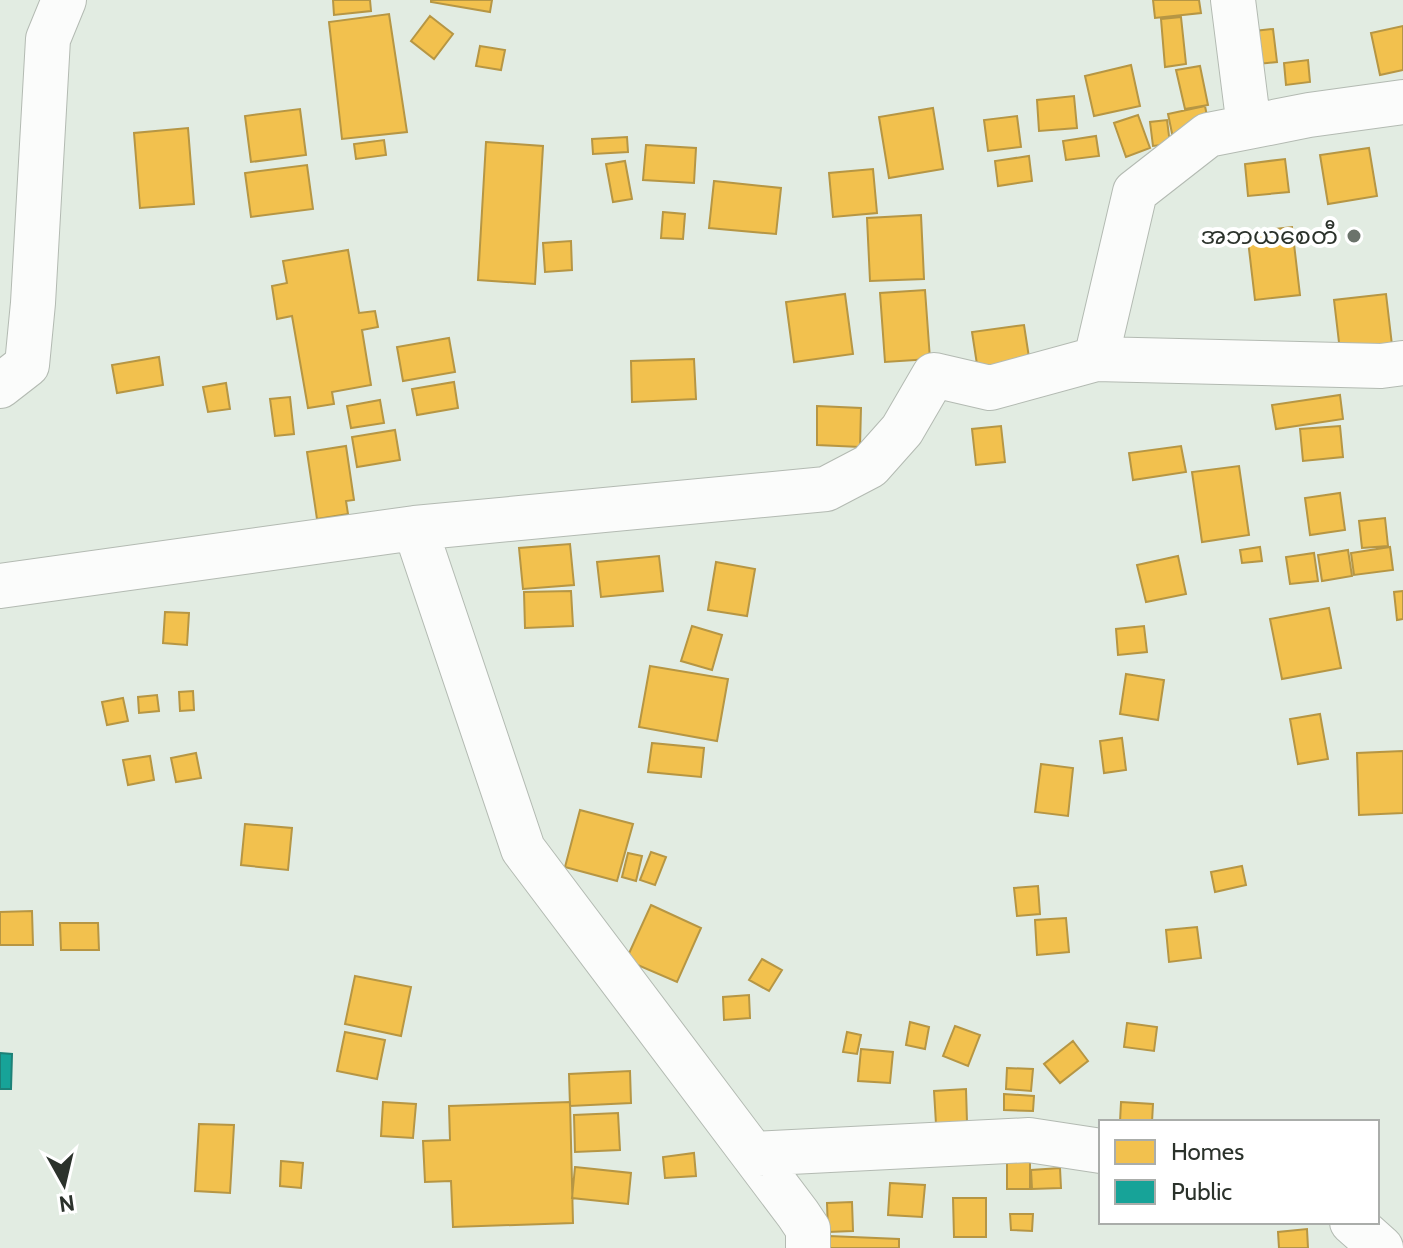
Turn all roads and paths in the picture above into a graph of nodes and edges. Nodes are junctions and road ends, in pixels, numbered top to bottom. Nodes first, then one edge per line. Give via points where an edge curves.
1 (64, 0) edge
2 (1233, 0) edge
3 (1403, 102) edge
4 (1249, 127) junction
5 (1096, 359) junction
6 (1403, 363) edge
7 (0, 386) edge
8 (415, 528) junction
9 (0, 586) edge
10 (1099, 1151) edge
11 (753, 1154) junction
12 (1354, 1224) edge
13 (808, 1248) edge
14 (1381, 1248) edge

1 - 7 street via 48,39 27,365
2 - 4 street
3 - 4 street
4 - 5 street via 1208,135 1135,192
5 - 6 street
5 - 8 street via 990,388 934,375 902,430 870,466 826,489
8 - 9 street
8 - 11 street via 523,849
10 - 11 street via 1029,1140
11 - 13 street via 808,1229
12 - 14 street

